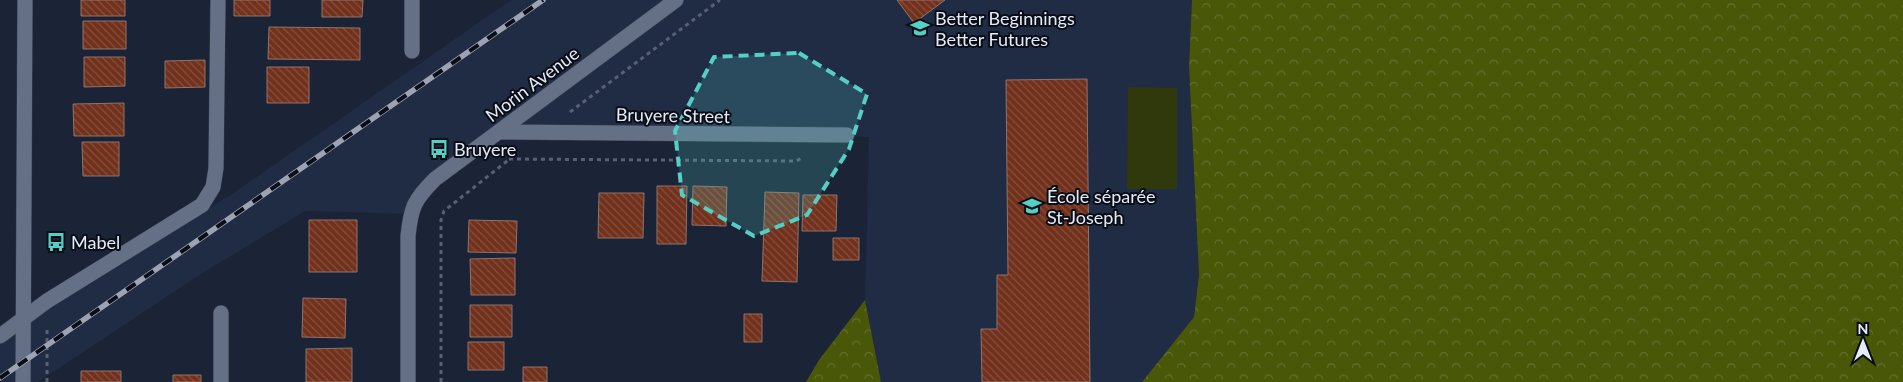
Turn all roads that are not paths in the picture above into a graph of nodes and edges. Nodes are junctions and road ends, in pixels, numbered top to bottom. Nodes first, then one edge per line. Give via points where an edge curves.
1 (25, 0) edge
2 (218, 0) edge
3 (412, 0) edge
4 (676, 0) edge
5 (412, 51) dead end
6 (498, 132) junction
7 (847, 135) dead end
8 (221, 313) dead end
9 (23, 319) junction
10 (0, 336) edge
11 (23, 382) edge
12 (221, 382) edge
13 (408, 382) edge

1 - 9 street
2 - 9 street via 216,168 213,187 202,205
3 - 5 street
4 - 6 street, Morin Avenue
6 - 7 street, Bruyere Street
6 - 13 street, Morin Avenue via 435,180 419,195 410,213
8 - 12 street
9 - 10 street
9 - 11 street

